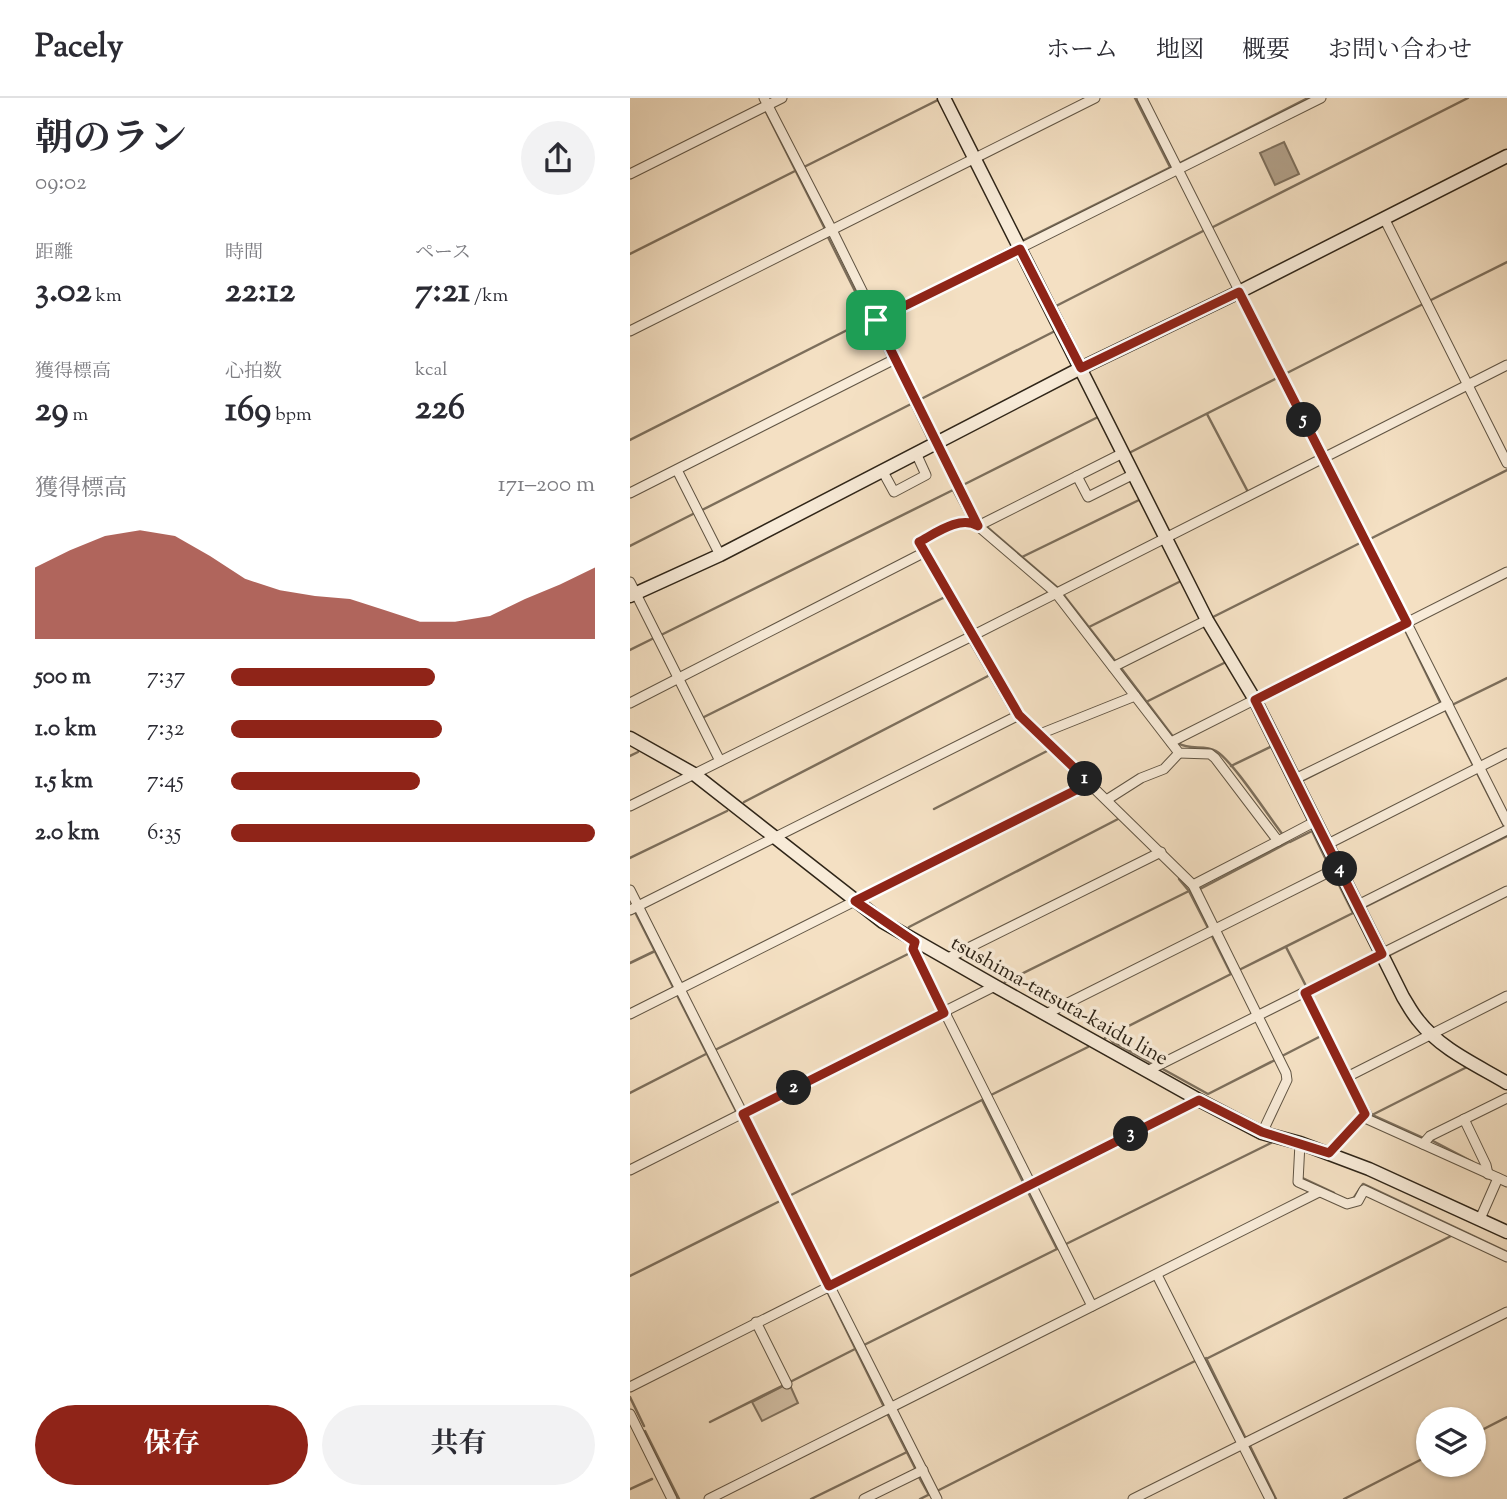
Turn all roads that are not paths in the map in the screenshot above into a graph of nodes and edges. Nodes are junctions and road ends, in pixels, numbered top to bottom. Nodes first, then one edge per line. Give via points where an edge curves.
1 (782, 98) edge
2 (944, 98) edge
3 (1095, 98) edge
4 (1142, 98) edge
5 (1321, 98) edge
6 (766, 102) edge
7 (1507, 156) edge
8 (974, 159) junction
9 (1177, 169) junction
10 (630, 174) edge
11 (1384, 218) junction
12 (832, 230) junction
13 (1020, 249) junction
14 (1239, 292) junction
15 (876, 320) junction
16 (630, 331) edge
17 (895, 359) junction
18 (1507, 365) edge
19 (1081, 368) junction
20 (1468, 385) junction
21 (935, 443) junction
22 (916, 453) junction
23 (1124, 453) junction
24 (1322, 457) junction
25 (1507, 463) edge
26 (677, 470) junction
27 (882, 470) junction
28 (1134, 474) junction
29 (1077, 476) junction
30 (630, 494) edge
31 (978, 526) junction
32 (1166, 537) junction
33 (925, 552) junction
34 (720, 555) junction
35 (1507, 572) edge
36 (632, 591) edge
37 (1055, 593) junction
38 (1207, 620) junction
39 (1407, 623) junction
40 (972, 635) junction
41 (1113, 667) junction
42 (679, 679) junction
43 (1135, 696) junction
44 (1255, 700) junction
45 (630, 703) edge
46 (1448, 704) junction
47 (1019, 715) junction
48 (1040, 734) junction
49 (630, 738) edge
50 (1171, 742) junction
51 (1180, 753) junction
52 (1507, 753) edge
53 (720, 761) junction
54 (1480, 767) junction
55 (694, 774) junction
56 (1295, 779) junction
57 (1090, 783) junction
58 (1108, 799) junction
59 (630, 806) edge
60 (1316, 821) junction
61 (1507, 822) edge
62 (1507, 830) edge
63 (775, 838) junction
64 (1278, 841) junction
65 (1328, 844) junction
66 (1161, 852) junction
67 (1339, 867) junction
68 (1193, 886) junction
69 (630, 890) edge
70 (1507, 891) edge
71 (855, 901) junction
72 (634, 908) edge
73 (1359, 908) junction
74 (1215, 929) junction
75 (915, 942) junction
76 (1382, 954) junction
77 (946, 959) junction
78 (995, 986) junction
79 (681, 989) junction
80 (1305, 993) junction
81 (1507, 996) edge
82 (944, 1013) junction
83 (630, 1014) edge
84 (1046, 1014) junction
85 (1258, 1017) junction
86 (1431, 1034) junction
87 (1147, 1071) junction
88 (1347, 1077) junction
89 (1507, 1083) edge
90 (1507, 1098) edge
91 (1199, 1100) junction
92 (743, 1114) junction
93 (1365, 1114) junction
94 (1464, 1119) junction
95 (1262, 1132) junction
96 (1300, 1143) junction
97 (1423, 1144) junction
98 (1329, 1153) junction
99 (630, 1170) edge
100 (1488, 1174) junction
101 (1502, 1180) edge
102 (1031, 1184) junction
103 (1319, 1192) junction
104 (1480, 1219) junction
105 (1507, 1231) edge
106 (1507, 1258) edge
107 (1157, 1275) junction
108 (829, 1286) junction
109 (1092, 1306) junction
110 (1507, 1312) edge
111 (757, 1322) junction
112 (787, 1384) dead end
113 (630, 1387) edge
114 (892, 1408) junction
115 (630, 1414) edge
116 (634, 1434) edge
117 (1242, 1444) junction
118 (923, 1470) junction
119 (673, 1499) edge
120 (709, 1499) edge
121 (864, 1499) edge
122 (937, 1499) edge
123 (1133, 1499) edge
124 (1270, 1499) edge

1 - 6 street
2 - 8 street
3 - 8 street
4 - 9 street
5 - 9 street
6 - 10 street
6 - 12 street
7 - 11 street
8 - 12 street
8 - 13 street
9 - 13 street
9 - 14 street
11 - 14 street
11 - 20 street
12 - 15 street
12 - 16 street
13 - 15 street
13 - 19 street
14 - 19 street
14 - 24 street
15 - 17 street
17 - 21 street
17 - 26 street
18 - 20 street
19 - 21 street
19 - 23 street
20 - 24 street
20 - 25 street
21 - 22 street
21 - 31 street
22 - 27 street
22 - 27 street via 926,475 894,492
23 - 28 street
23 - 29 street
24 - 32 street
24 - 39 street
26 - 30 street
26 - 34 street
27 - 34 street
28 - 29 street via 1088,497
28 - 32 street
29 - 31 street
31 - 33 street via 960,522 919,542
31 - 37 street
32 - 37 street
32 - 38 street
33 - 40 street
33 - 42 street
34 - 36 street via 657,585
35 - 39 street
36 - 42 street
37 - 40 street
37 - 41 street
38 - 41 street
38 - 44 street
39 - 44 street
39 - 46 street
40 - 47 street
40 - 53 street
41 - 43 street
42 - 45 street
42 - 53 street
43 - 48 street
43 - 50 street
44 - 50 street
44 - 56 street
46 - 54 street
46 - 56 street
47 - 48 street
47 - 63 street
48 - 57 street
49 - 55 street, tsushima-tatsuta-kaidu line
50 - 51 street
51 - 58 street via 1164,769
51 - 64 street via 1215,758
52 - 54 street
53 - 55 street
54 - 61 street
54 - 65 street
55 - 59 street
55 - 63 street, tsushima-tatsuta-kaidu line
56 - 60 street
57 - 58 street
57 - 71 street
58 - 66 street
60 - 64 street
60 - 65 street
62 - 73 street
63 - 71 street, tsushima-tatsuta-kaidu line
63 - 72 street
64 - 68 street
65 - 67 street
66 - 68 street
66 - 77 street
67 - 73 street
67 - 74 street
68 - 74 street
69 - 72 street
70 - 76 street
71 - 75 street, tsushima-tatsuta-kaidu line
71 - 79 street
72 - 79 street
73 - 76 street
74 - 84 street
74 - 85 street
75 - 77 street, tsushima-tatsuta-kaidu line
75 - 82 street via 913,949
76 - 80 street
76 - 86 street via 1403,997
77 - 78 street, tsushima-tatsuta-kaidu line
78 - 82 street
78 - 84 street, tsushima-tatsuta-kaidu line
79 - 83 street
79 - 92 street
80 - 85 street
80 - 88 street
81 - 86 street
82 - 92 street
82 - 102 street
84 - 87 street, tsushima-tatsuta-kaidu line
85 - 87 street
85 - 95 street via 1287,1080
86 - 88 street
86 - 89 street
87 - 91 street, tsushima-tatsuta-kaidu line
88 - 93 street
90 - 94 street
91 - 95 street, tsushima-tatsuta-kaidu line
91 - 102 street
92 - 99 street
92 - 108 street
93 - 97 street via 1367,1119
93 - 98 street
94 - 97 street
94 - 100 street
95 - 96 street, tsushima-tatsuta-kaidu line
96 - 98 street, tsushima-tatsuta-kaidu line
96 - 103 street via 1298,1182
97 - 100 street
98 - 104 street, tsushima-tatsuta-kaidu line
100 - 101 street
101 - 104 street
102 - 108 street
102 - 109 street
103 - 106 street via 1347,1204 1358,1201 1364,1190
103 - 107 street
104 - 105 street, tsushima-tatsuta-kaidu line
107 - 109 street
107 - 117 street
108 - 111 street
108 - 114 street
109 - 114 street
110 - 117 street
111 - 112 street
111 - 113 street
114 - 118 street
114 - 120 street
115 - 116 street
116 - 119 street
117 - 123 street
117 - 124 street
118 - 121 street
118 - 122 street

